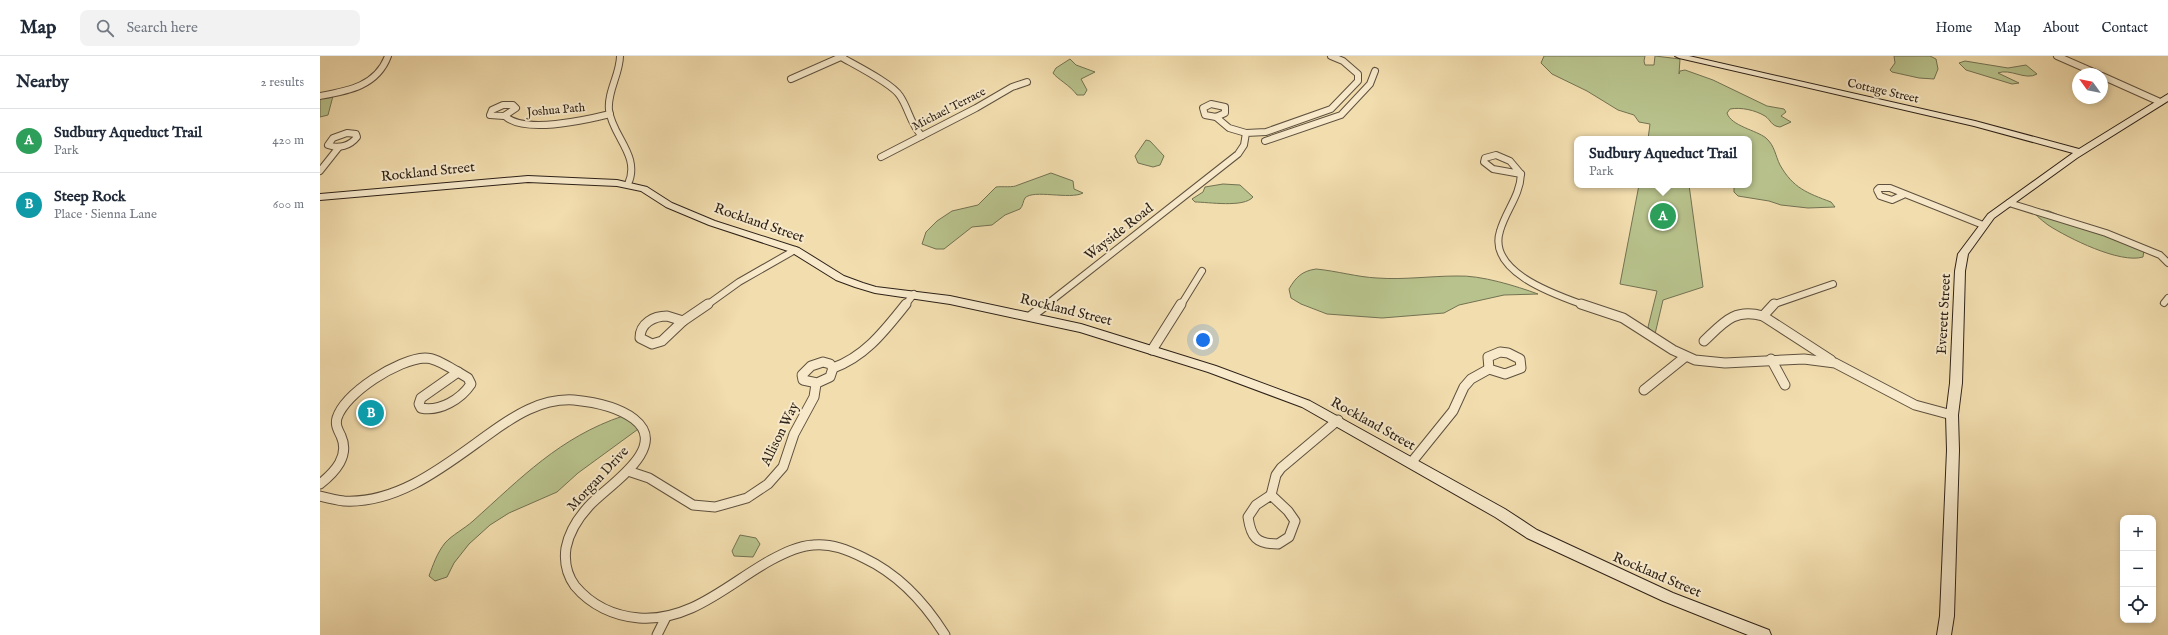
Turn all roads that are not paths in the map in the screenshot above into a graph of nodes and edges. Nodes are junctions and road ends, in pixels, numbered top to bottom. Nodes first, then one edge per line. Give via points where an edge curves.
1 (390, 56) edge
2 (620, 56) edge
3 (842, 56) edge
4 (1331, 56) edge
5 (1683, 56) edge
6 (2057, 56) edge
7 (2084, 68) edge
8 (1375, 71) dead end
9 (1358, 78) junction
10 (2108, 78) edge
11 (791, 79) dead end
12 (1371, 80) junction
13 (1027, 82) dead end
14 (320, 96) edge
15 (2164, 100) edge
16 (1331, 109) junction
17 (610, 114) junction
18 (1341, 115) junction
19 (505, 116) dead end
20 (1216, 117) dead end
21 (1289, 124) junction
22 (1296, 131) junction
23 (1246, 133) junction
24 (922, 136) junction
25 (1265, 141) dead end
26 (339, 147) dead end
27 (2081, 152) junction
28 (882, 157) dead end
29 (320, 171) edge
30 (1521, 174) dead end
31 (628, 184) junction
32 (1903, 195) dead end
33 (320, 197) edge
34 (2009, 203) junction
35 (1983, 225) junction
36 (795, 250) junction
37 (2168, 263) edge
38 (1202, 271) dead end
39 (1833, 284) dead end
40 (914, 294) junction
41 (1031, 316) junction
42 (1763, 316) junction
43 (683, 321) junction
44 (1704, 341) dead end
45 (1152, 350) junction
46 (1685, 357) junction
47 (1771, 359) junction
48 (1835, 363) junction
49 (833, 368) junction
50 (1489, 369) dead end
51 (458, 372) junction
52 (816, 384) junction
53 (1785, 385) dead end
54 (1644, 390) dead end
55 (1952, 415) junction
56 (1338, 420) junction
57 (1412, 463) junction
58 (628, 472) junction
59 (320, 484) edge
60 (1271, 495) junction
61 (320, 496) edge
62 (666, 617) junction
63 (657, 635) edge
64 (945, 635) edge
65 (1764, 635) edge
66 (1944, 635) edge

1 - 14 street via 375,78 352,88
2 - 17 street via 620,70 610,102
3 - 11 street
3 - 24 street via 896,90 903,98 917,131
4 - 9 street via 1351,67 1358,74
5 - 27 street, Cottage Street via 1975,124
6 - 7 street
8 - 12 street
9 - 12 street
9 - 16 street via 1358,82
10 - 15 street
12 - 18 street
13 - 24 street, Michael Terrace via 1012,87
15 - 27 street, Everett Street
16 - 18 street
16 - 21 street
17 - 19 street, Joshua Path via 587,119 527,124 514,122
17 - 31 street via 628,154 632,176
18 - 22 street
20 - 23 street via 1229,128
21 - 22 street
21 - 23 street via 1266,132
22 - 25 street
23 - 41 street, Wayside Road via 1244,145 1238,154
24 - 28 street, Michael Terrace
26 - 29 street
27 - 34 street, Everett Street via 2025,189
30 - 46 street via 1521,191 1501,225 1498,241 1501,253 1512,268 1537,286 1624,319
31 - 33 street, Rockland Street via 528,179
31 - 36 street, Rockland Street via 712,223
32 - 35 street
34 - 35 street, Everett Street
34 - 37 street via 2106,233 2160,255
35 - 55 street, Everett Street via 1963,254 1960,271 1956,383
36 - 40 street, Rockland Street via 848,281 875,290
36 - 43 street via 743,279
38 - 45 street
39 - 42 street via 1771,305
40 - 41 street, Rockland Street
40 - 49 street via 866,352 850,363
41 - 45 street, Rockland Street
42 - 44 street via 1738,312
42 - 48 street
43 - 43 street via 657,344 647,343 640,338 643,327 657,318 668,316
45 - 56 street, Rockland Street via 1280,394
46 - 47 street via 1708,362 1734,363
46 - 54 street
47 - 48 street via 1806,358
47 - 53 street
48 - 55 street via 1915,405
49 - 52 street via 831,376
49 - 52 street via 823,362 805,369 802,375 804,380
50 - 57 street via 1471,379 1464,387 1452,411
51 - 51 street via 470,380 468,389 440,407 431,410 420,408 419,404 424,395
51 - 59 street via 433,359 415,359 400,364 357,392 343,407 336,422 337,431 344,443 343,456 335,469
52 - 58 street, Allison Way via 814,397 794,434 783,467 768,484 747,498 722,506 693,505 649,478
55 - 66 street, Everett Street via 1947,616
56 - 57 street, Rockland Street
56 - 60 street via 1281,468 1276,475
57 - 65 street, Rockland Street via 1532,534 1668,597
58 - 61 street, Morgan Drive via 644,447 644,432 635,420 621,409 560,401 525,410 430,475 394,492 375,498 349,501
58 - 62 street, Morgan Drive via 598,497 579,518 568,540 565,566 575,587 586,598 601,607 626,617
60 - 60 street via 1288,511 1294,521 1292,531 1285,542 1275,546 1256,539 1251,532 1248,517 1256,505
62 - 63 street
62 - 64 street, Morgan Drive via 683,613 717,596 778,555 807,545 835,544 849,548 897,578 920,599

